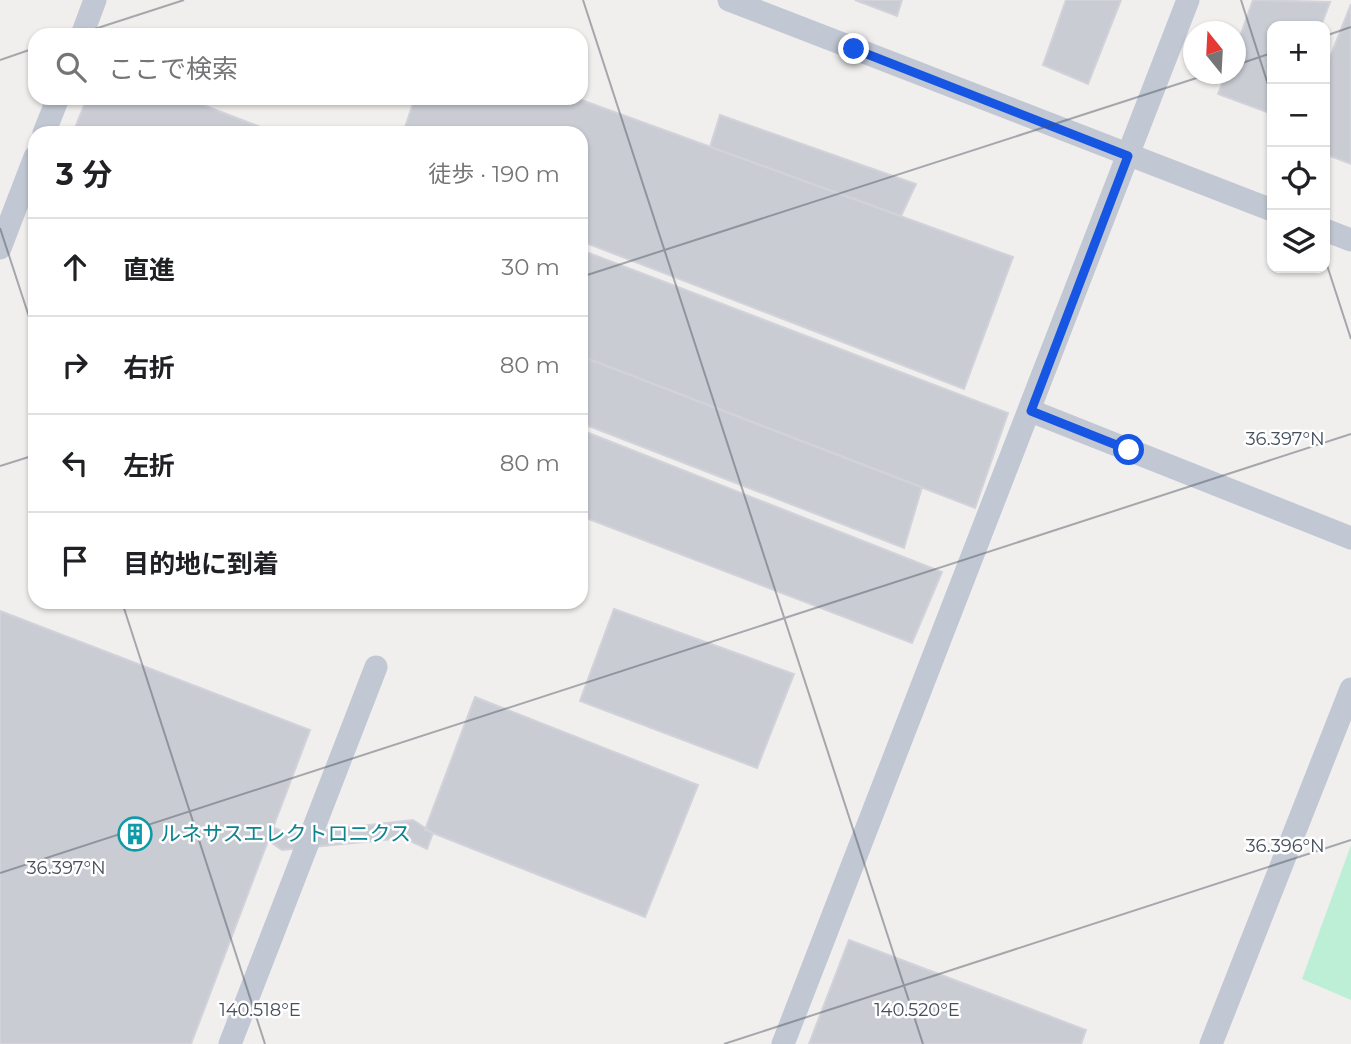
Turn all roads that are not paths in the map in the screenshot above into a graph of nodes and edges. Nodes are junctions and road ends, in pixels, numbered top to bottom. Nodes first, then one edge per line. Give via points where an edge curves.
1 (95, 0) edge
2 (729, 0) edge
3 (1188, 0) edge
4 (85, 28) edge
5 (55, 105) edge
6 (47, 126) edge
7 (1128, 156) junction
8 (28, 175) edge
9 (1267, 208) edge
10 (1330, 232) edge
11 (1351, 240) edge
12 (0, 248) edge
13 (1031, 411) junction
14 (1351, 538) edge
15 (376, 667) dead end
16 (1351, 688) edge
17 (230, 1044) edge
18 (783, 1044) edge
19 (1211, 1044) edge

1 - 4 lane
2 - 7 lane
3 - 7 lane
5 - 6 lane
7 - 9 lane
7 - 13 lane
8 - 12 lane
10 - 11 lane
13 - 14 lane
13 - 18 lane
15 - 17 lane
16 - 19 lane

